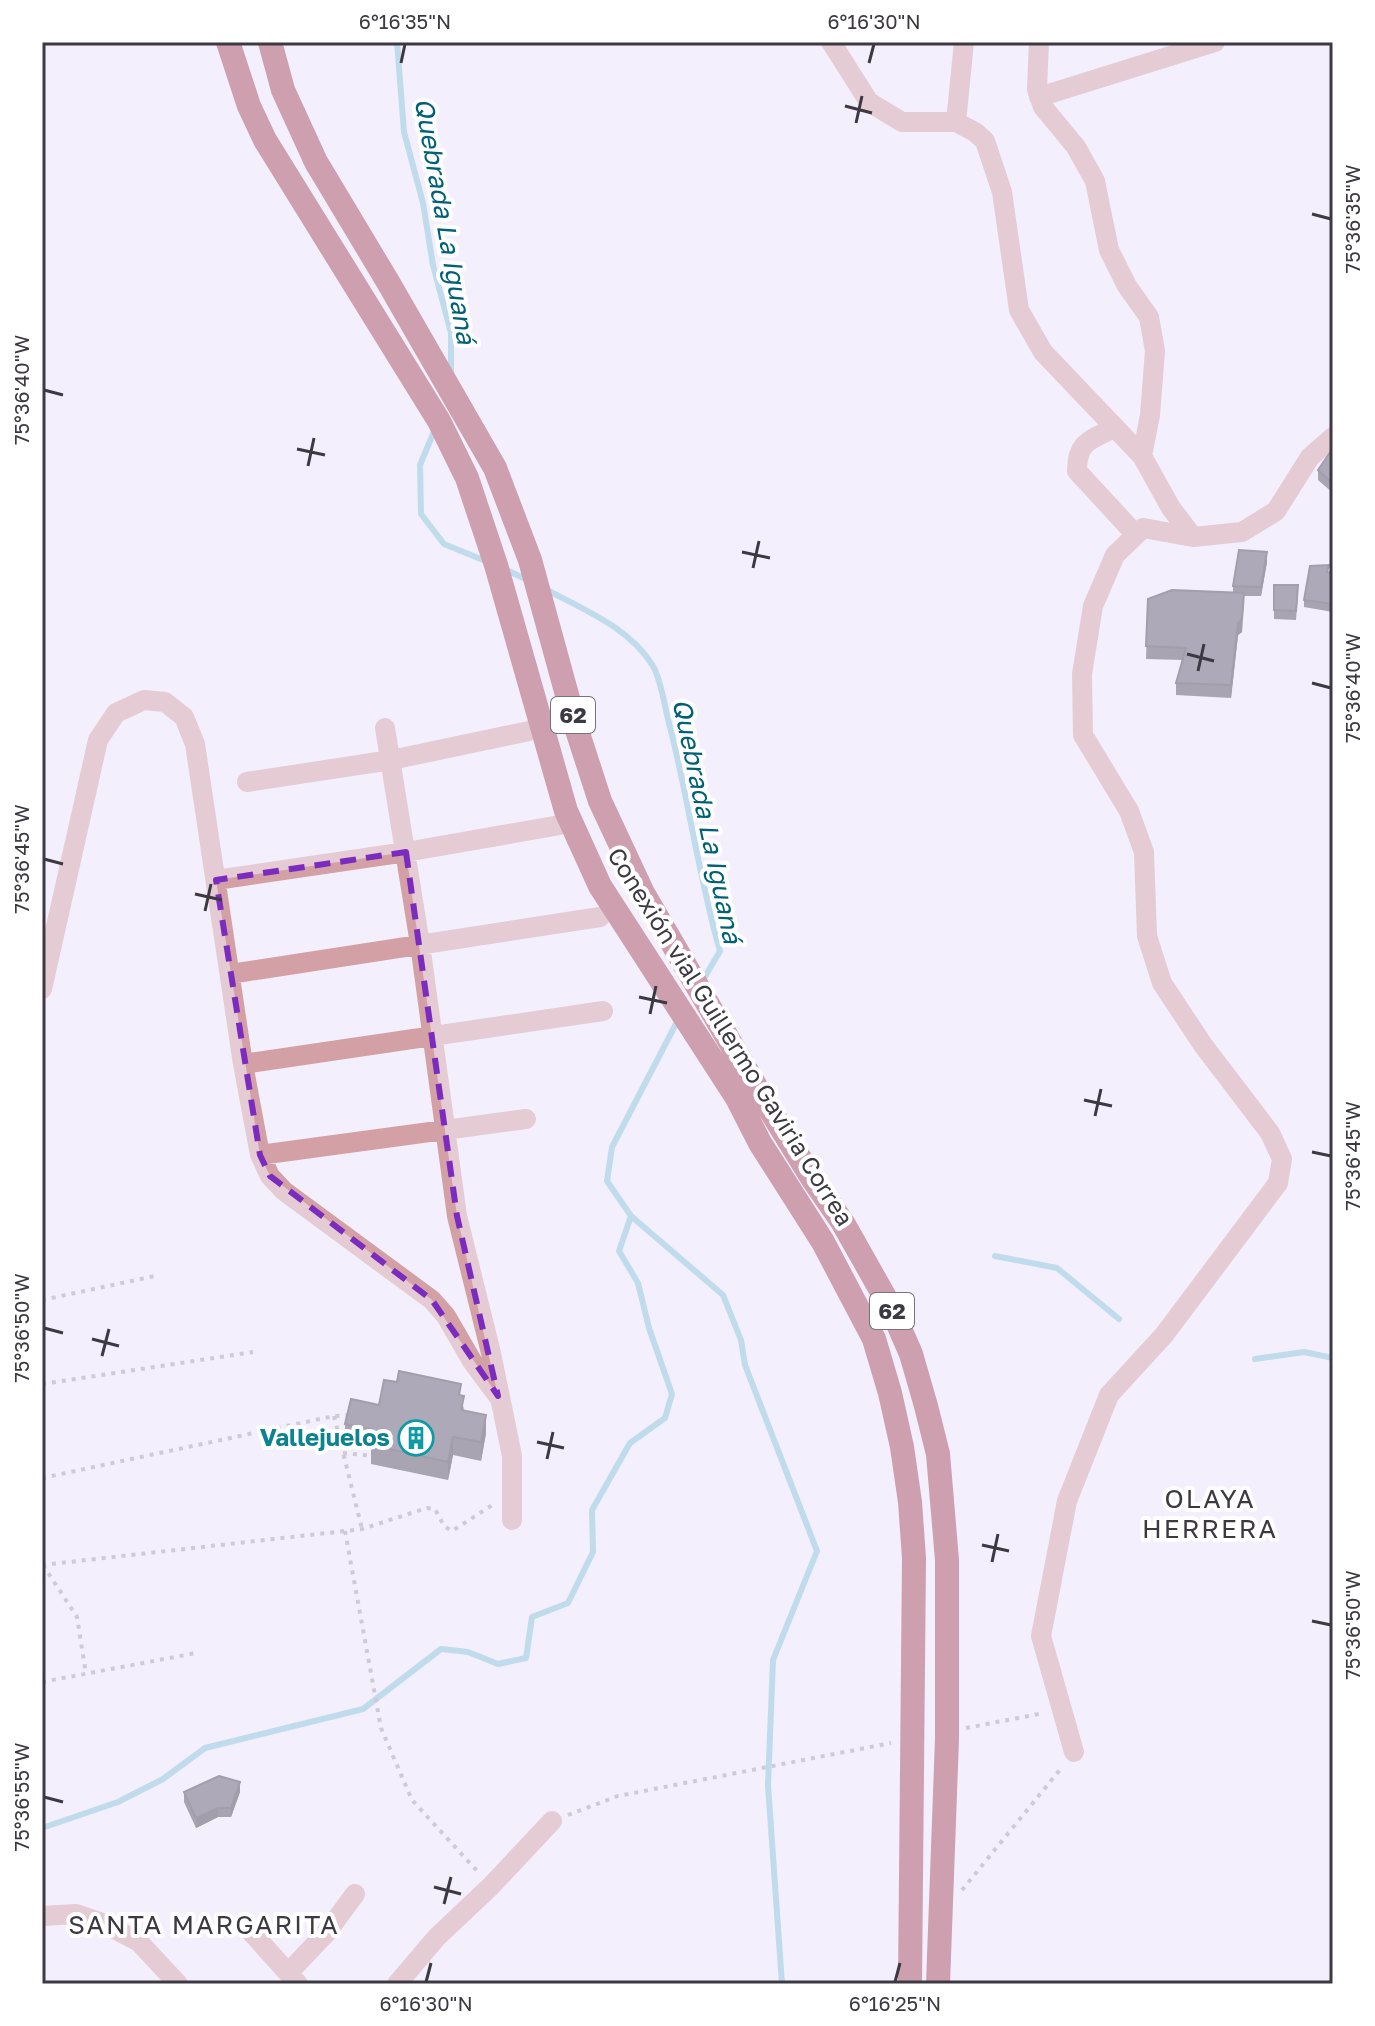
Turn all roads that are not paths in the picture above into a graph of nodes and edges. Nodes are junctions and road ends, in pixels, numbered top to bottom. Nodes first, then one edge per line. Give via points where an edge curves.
1 (228, 42) edge
2 (270, 42) edge
3 (831, 42) edge
4 (964, 42) edge
5 (1039, 42) edge
6 (1215, 42) edge
7 (1039, 97) junction
8 (956, 122) junction
9 (1114, 428) junction
10 (1333, 437) edge
11 (1142, 456) junction
12 (1136, 535) junction
13 (1193, 537) junction
14 (385, 728) dead end
15 (529, 731) dead end
16 (391, 760) junction
17 (247, 782) dead end
18 (560, 825) dead end
19 (406, 852) junction
20 (216, 880) junction
21 (600, 917) dead end
22 (420, 944) junction
23 (230, 974) junction
24 (42, 989) edge
25 (603, 1011) dead end
26 (434, 1037) junction
27 (243, 1064) junction
28 (748, 1095) junction
29 (526, 1119) dead end
30 (447, 1131) junction
31 (260, 1155) junction
32 (498, 1396) junction
33 (512, 1520) dead end
34 (1074, 1752) road end
35 (552, 1821) road end
36 (355, 1894) dead end
37 (42, 1916) edge
38 (243, 1923) dead end
39 (294, 1978) edge
40 (178, 1984) edge
41 (397, 1984) edge
42 (910, 1984) edge
43 (938, 1984) edge

1 - 28 highway, Conexión vial Guillermo Gaviria Correa / 62 via 265,140 439,421 467,478 555,778 581,846 607,896
2 - 28 highway, Conexión vial Guillermo Gaviria Correa / 62 via 283,90 316,162 500,481 530,560 575,724 609,821
3 - 8 street via 869,102 902,122
4 - 8 street
5 - 7 street
6 - 7 street
7 - 11 street via 1095,181 1109,250 1149,317 1155,351
8 - 9 street via 985,141 1002,192 1019,310 1043,352
9 - 11 street
9 - 12 street via 1077,452 1077,471
10 - 13 street via 1310,457 1276,511 1242,532
11 - 13 street
12 - 13 street via 1143,528
12 - 34 street via 1115,555 1093,606 1082,674 1083,735 1129,811 1144,852 1147,936 1162,983 1270,1133 1282,1159 1278,1183 1164,1335 1109,1395 1067,1501 1041,1636
14 - 16 street
15 - 16 street
16 - 17 street
16 - 19 street
18 - 19 street
19 - 20 street
19 - 22 street
20 - 23 street
20 - 24 street via 195,744 184,717 165,702 144,700 116,713 98,740
21 - 22 street
22 - 23 street
22 - 26 street
23 - 27 street
25 - 26 street
26 - 27 street
26 - 30 street
27 - 31 street
28 - 42 highway, Conexión vial Guillermo Gaviria Correa / 62 via 760,1143 830,1254 874,1339 902,1447 914,1558
28 - 43 highway, Conexión vial Guillermo Gaviria Correa / 62 via 843,1223 891,1308 911,1354 938,1454 948,1618
29 - 30 street
30 - 31 street
30 - 32 street via 457,1216
31 - 32 street via 284,1191 432,1300
32 - 33 street via 512,1456
35 - 41 street
36 - 39 street
37 - 40 street via 76,1914 105,1924 139,1942
38 - 39 street

